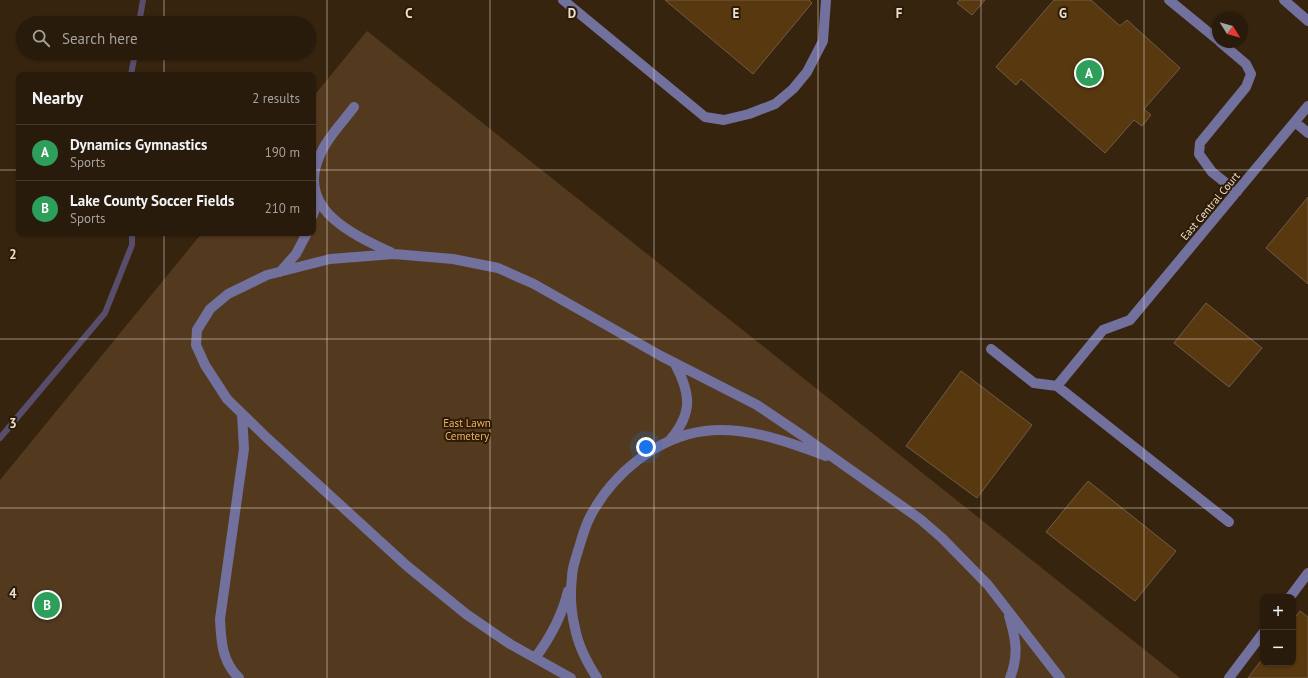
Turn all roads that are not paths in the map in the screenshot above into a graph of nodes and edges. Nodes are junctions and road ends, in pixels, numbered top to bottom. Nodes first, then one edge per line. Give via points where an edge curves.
1 (563, 0) edge
2 (826, 0) edge
3 (1169, 0) edge
4 (1284, 0) edge
5 (1308, 21) edge
6 (1212, 35) edge
7 (1227, 48) edge
8 (1308, 106) edge
9 (354, 107) dead end
10 (1295, 122) junction
11 (1308, 133) edge
12 (316, 169) edge
13 (316, 188) edge
14 (1237, 192) junction
15 (318, 199) junction
16 (316, 205) edge
17 (305, 236) edge
18 (394, 254) junction
19 (280, 272) junction
20 (992, 349) dead end
21 (676, 364) junction
22 (1057, 386) junction
23 (242, 414) junction
24 (668, 442) junction
25 (837, 460) junction
26 (1229, 522) dead end
27 (1308, 572) edge
28 (572, 576) junction
29 (1292, 594) edge
30 (1008, 610) junction
31 (1260, 637) edge
32 (535, 658) junction
33 (239, 678) edge
34 (570, 678) edge
35 (597, 678) edge
36 (1010, 678) edge
37 (1060, 678) edge
38 (1230, 678) edge

1 - 2 street via 705,116 724,120 775,104 793,89 807,72 823,41
3 - 6 street
4 - 5 street
7 - 14 street via 1246,64 1251,74 1246,87 1200,143 1198,154 1212,172
8 - 10 street, East Central Court
9 - 12 street via 330,138
10 - 11 street
10 - 14 street, East Central Court
13 - 15 street
14 - 22 street, East Central Court via 1130,320 1103,330
15 - 16 street
15 - 18 street via 328,214 347,229
17 - 19 street via 296,254
18 - 19 street via 330,259
18 - 21 street via 453,259 498,268 534,284
19 - 23 street via 228,294 210,309 197,330 196,345 205,365 227,400
20 - 22 street via 1034,383
21 - 24 street via 685,383 688,400 677,431
21 - 25 street via 757,405
22 - 26 street
23 - 32 street via 407,566 466,614
23 - 33 street via 244,449 220,619 225,659
24 - 25 street via 706,431 734,432 765,436
24 - 28 street via 643,457 606,493 590,517
25 - 30 street via 920,519 942,538 988,585
27 - 29 street
28 - 32 street via 565,606
28 - 35 street via 575,630
30 - 36 street via 1017,639 1015,667
30 - 37 street
31 - 38 street
32 - 34 street

